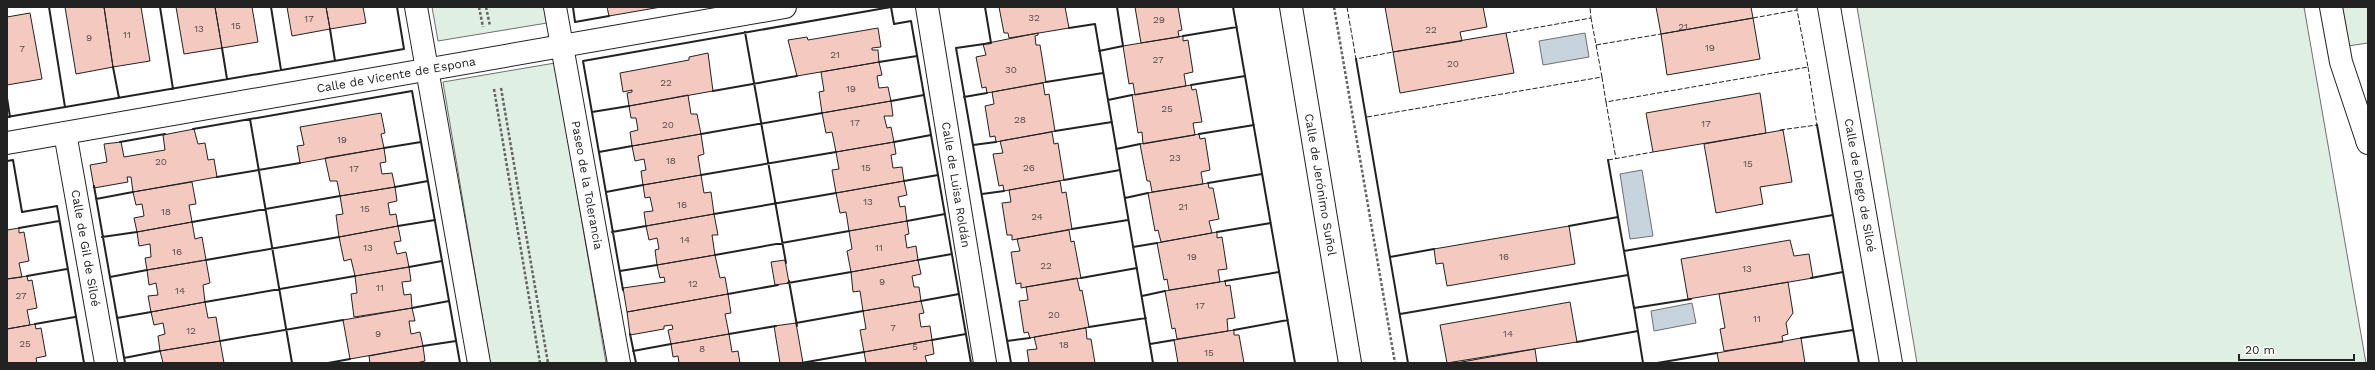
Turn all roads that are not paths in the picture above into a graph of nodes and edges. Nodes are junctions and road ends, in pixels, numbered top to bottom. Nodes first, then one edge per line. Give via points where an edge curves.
1 (416, 7) edge
2 (555, 7) edge
3 (785, 7) edge
4 (927, 7) edge
5 (1290, 7) edge
6 (1829, 7) edge
7 (2331, 7) edge
8 (562, 46) junction
9 (428, 70) junction
10 (65, 133) junction
11 (2368, 140) edge
12 (7, 143) edge
13 (2368, 143) edge
14 (106, 363) edge
15 (479, 363) edge
16 (619, 363) edge
17 (985, 363) edge
18 (1350, 363) edge
19 (1891, 363) edge

1 - 9 street
2 - 8 street, Paseo de la Tolerancia
3 - 8 street, Calle de Vicente de Espona
4 - 17 street, Calle de Luisa Roldán
5 - 18 street, Calle de Jerónimo Suñol
6 - 19 street, Calle de Diego de Siloé
7 - 11 street via 2341,62
8 - 9 street, Calle de Vicente de Espona
8 - 16 street, Paseo de la Tolerancia
9 - 10 street, Calle de Vicente de Espona
9 - 15 street
10 - 12 street, Calle de Vicente de Espona
10 - 14 street, Calle de Gil de Siloé
11 - 13 street

